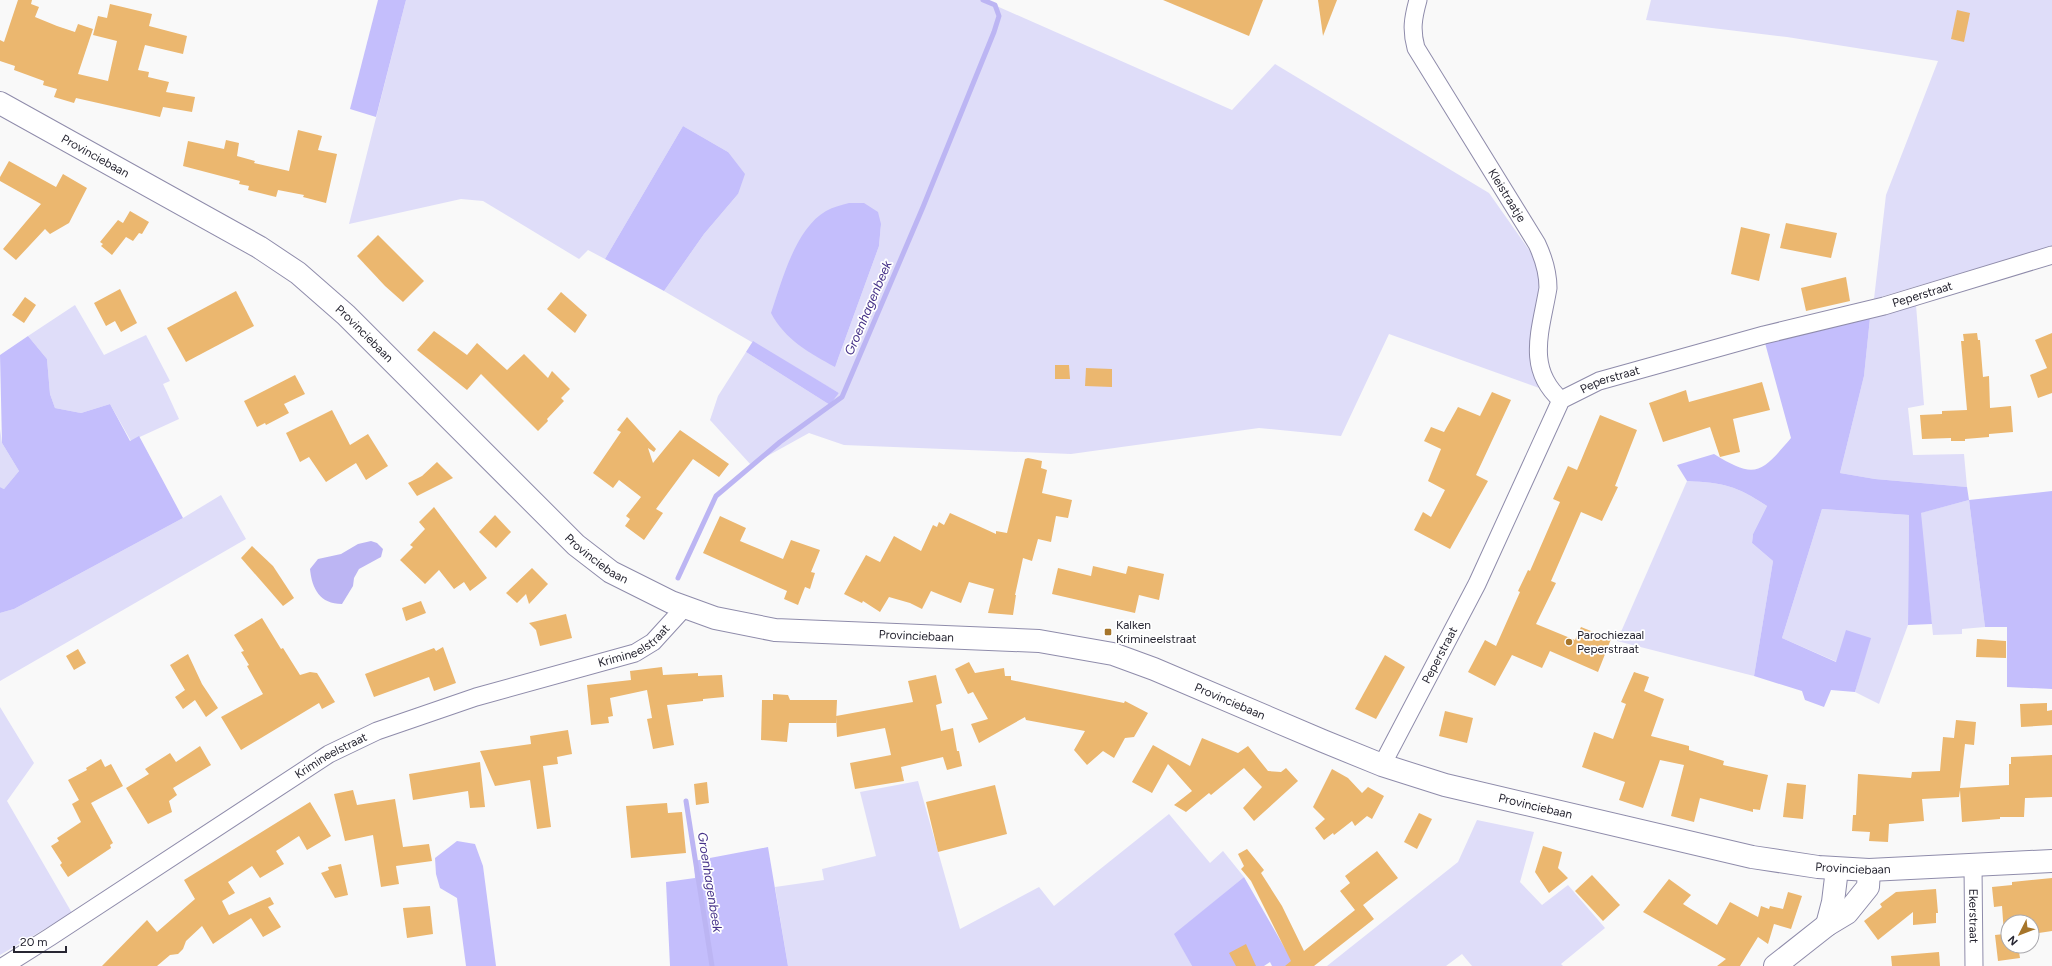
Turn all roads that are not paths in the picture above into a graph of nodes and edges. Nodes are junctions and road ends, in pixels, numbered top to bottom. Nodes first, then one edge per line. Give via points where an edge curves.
1 (1418, 0) edge
2 (0, 103) edge
3 (2052, 255) edge
4 (1561, 400) junction
5 (684, 608) junction
6 (1382, 765) junction
7 (2052, 861) edge
8 (1973, 866) junction
9 (1837, 869) junction
10 (1869, 870) junction
11 (1827, 925) junction
12 (4, 966) edge
13 (1775, 966) edge
14 (1974, 966) edge

1 - 4 street, Kleistraatje via 1412,21 1416,48 1537,244 1545,263 1548,288 1538,352 1539,366 1543,378
2 - 5 main road, Provinciebaan via 259,247 298,274 346,315 576,544 611,572
3 - 4 street, Peperstraat via 1884,306 1764,335 1599,381
4 - 6 street, Peperstraat via 1477,584
5 - 6 main road, Provinciebaan via 715,618 775,630 1039,641 1106,653 1154,669
5 - 12 street, Krimineelstraat via 653,642 635,653 476,697 377,731 329,754
6 - 9 main road, Provinciebaan via 1445,785 1721,850
7 - 8 main road, Provinciebaan
8 - 10 main road, Provinciebaan
8 - 14 street, Ekerstraat
9 - 10 main road, Provinciebaan
9 - 11 main road via 1834,902
10 - 11 main road via 1868,887 1847,913
11 - 13 main road

